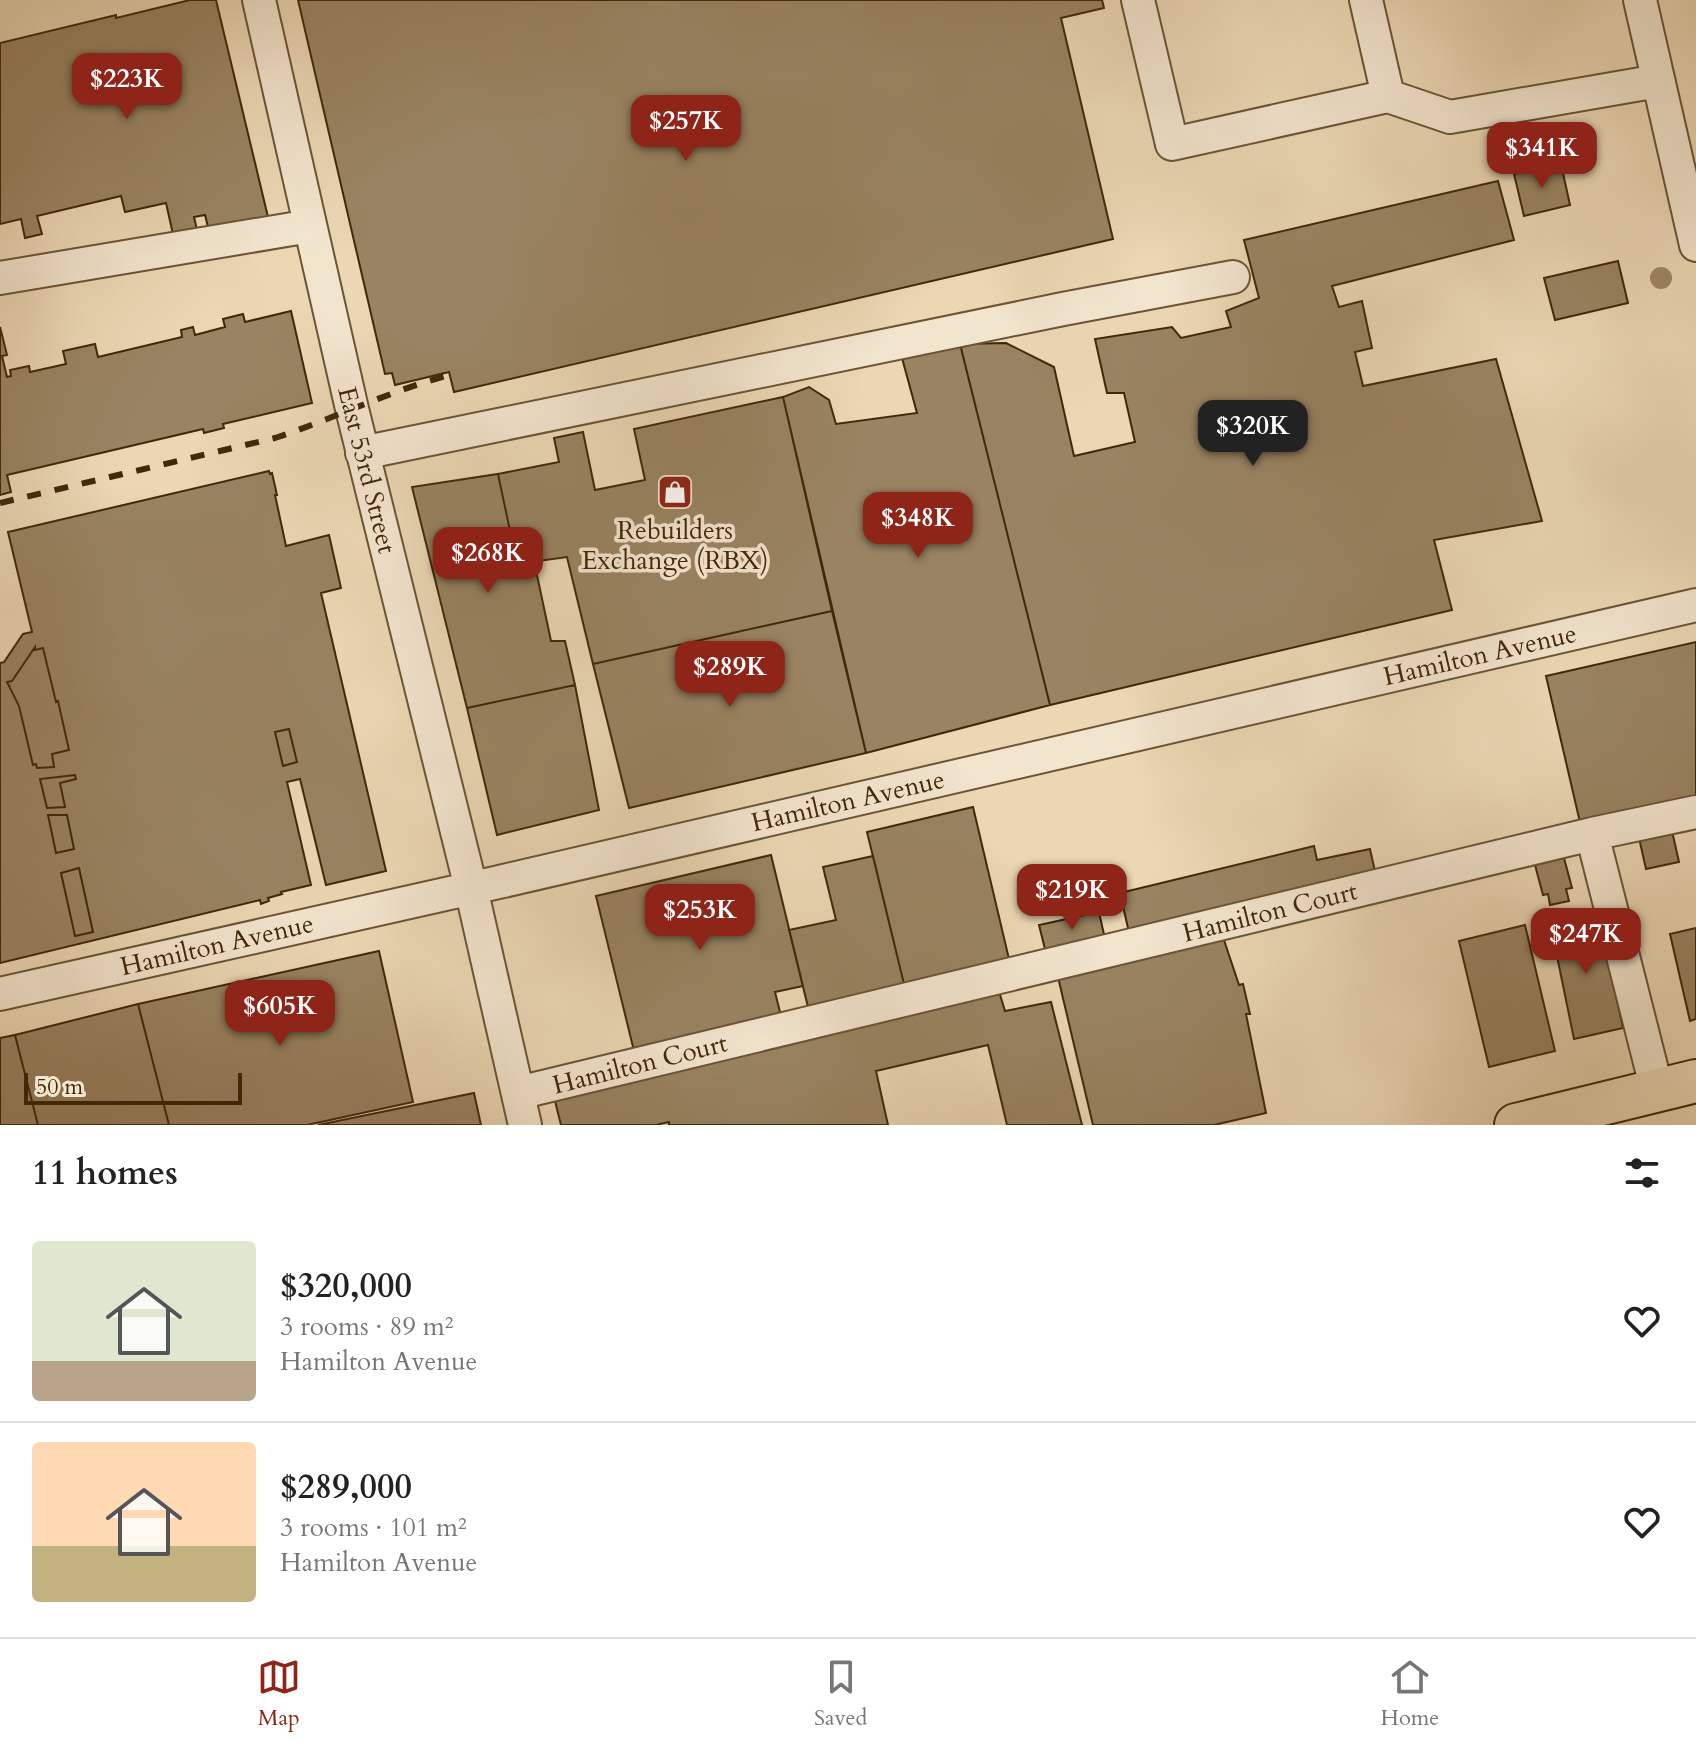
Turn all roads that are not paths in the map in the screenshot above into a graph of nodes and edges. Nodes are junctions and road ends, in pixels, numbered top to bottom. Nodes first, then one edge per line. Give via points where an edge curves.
1 (259, 0) edge
2 (1138, 0) edge
3 (1366, 0) edge
4 (1640, 0) edge
5 (1658, 81) junction
6 (1388, 96) junction
7 (310, 226) junction
8 (1696, 245) edge
9 (1233, 277) dead end
10 (0, 278) edge
11 (362, 453) junction
12 (1696, 605) edge
13 (1696, 812) edge
14 (1592, 834) junction
15 (471, 888) junction
16 (0, 994) edge
17 (1676, 1086) edge
18 (518, 1093) junction
19 (525, 1125) edge
20 (1516, 1125) edge

1 - 7 street, East 53rd Street
2 - 6 street via 1172,144
3 - 6 street
4 - 5 street
5 - 6 street via 1450,117
5 - 8 street
7 - 10 street
7 - 11 street, East 53rd Street
9 - 11 street
11 - 15 street, East 53rd Street
12 - 15 street, Hamilton Avenue
13 - 14 street, Hamilton Court
14 - 17 street
14 - 18 street, Hamilton Court
15 - 16 street, Hamilton Avenue
15 - 18 street, East 53rd Street
17 - 20 main road
18 - 19 street, East 53rd Street

